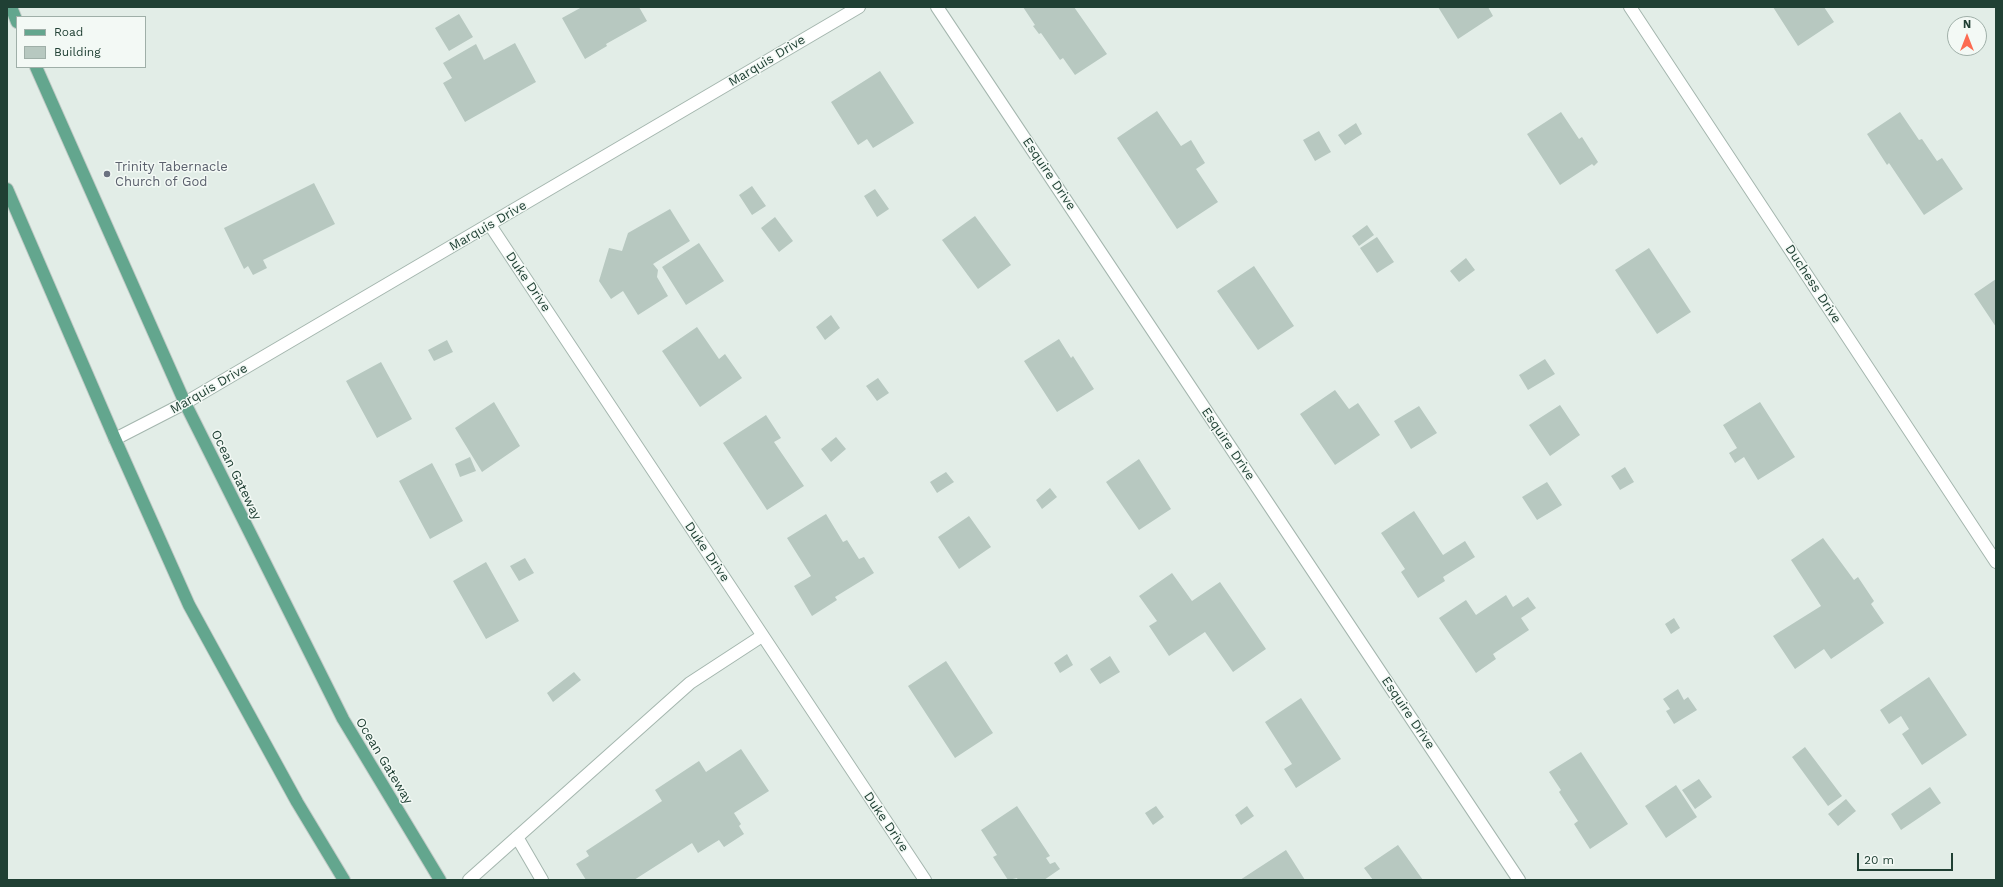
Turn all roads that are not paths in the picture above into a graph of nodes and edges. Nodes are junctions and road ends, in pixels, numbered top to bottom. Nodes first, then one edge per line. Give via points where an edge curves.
1 (11, 7) edge
2 (859, 7) edge
3 (937, 7) edge
4 (1630, 7) edge
5 (16, 20) edge
6 (36, 68) edge
7 (7, 189) edge
8 (490, 225) junction
9 (186, 404) junction
10 (114, 439) junction
11 (1996, 562) edge
12 (762, 636) junction
13 (517, 837) junction
14 (344, 880) edge
15 (440, 880) edge
16 (469, 880) edge
17 (542, 880) edge
18 (924, 880) edge
19 (1520, 880) edge

1 - 5 main road
2 - 8 street, Marquis Drive
3 - 19 street, Esquire Drive
4 - 11 street, Duchess Drive
6 - 9 main road, Ocean Gateway
7 - 10 main road
8 - 9 street, Marquis Drive
8 - 12 street, Duke Drive
9 - 10 street, Marquis Drive
9 - 15 main road, Ocean Gateway via 342,719
10 - 14 main road via 189,605 297,802
12 - 13 street via 690,683
12 - 18 street, Duke Drive
13 - 16 street
13 - 17 street

